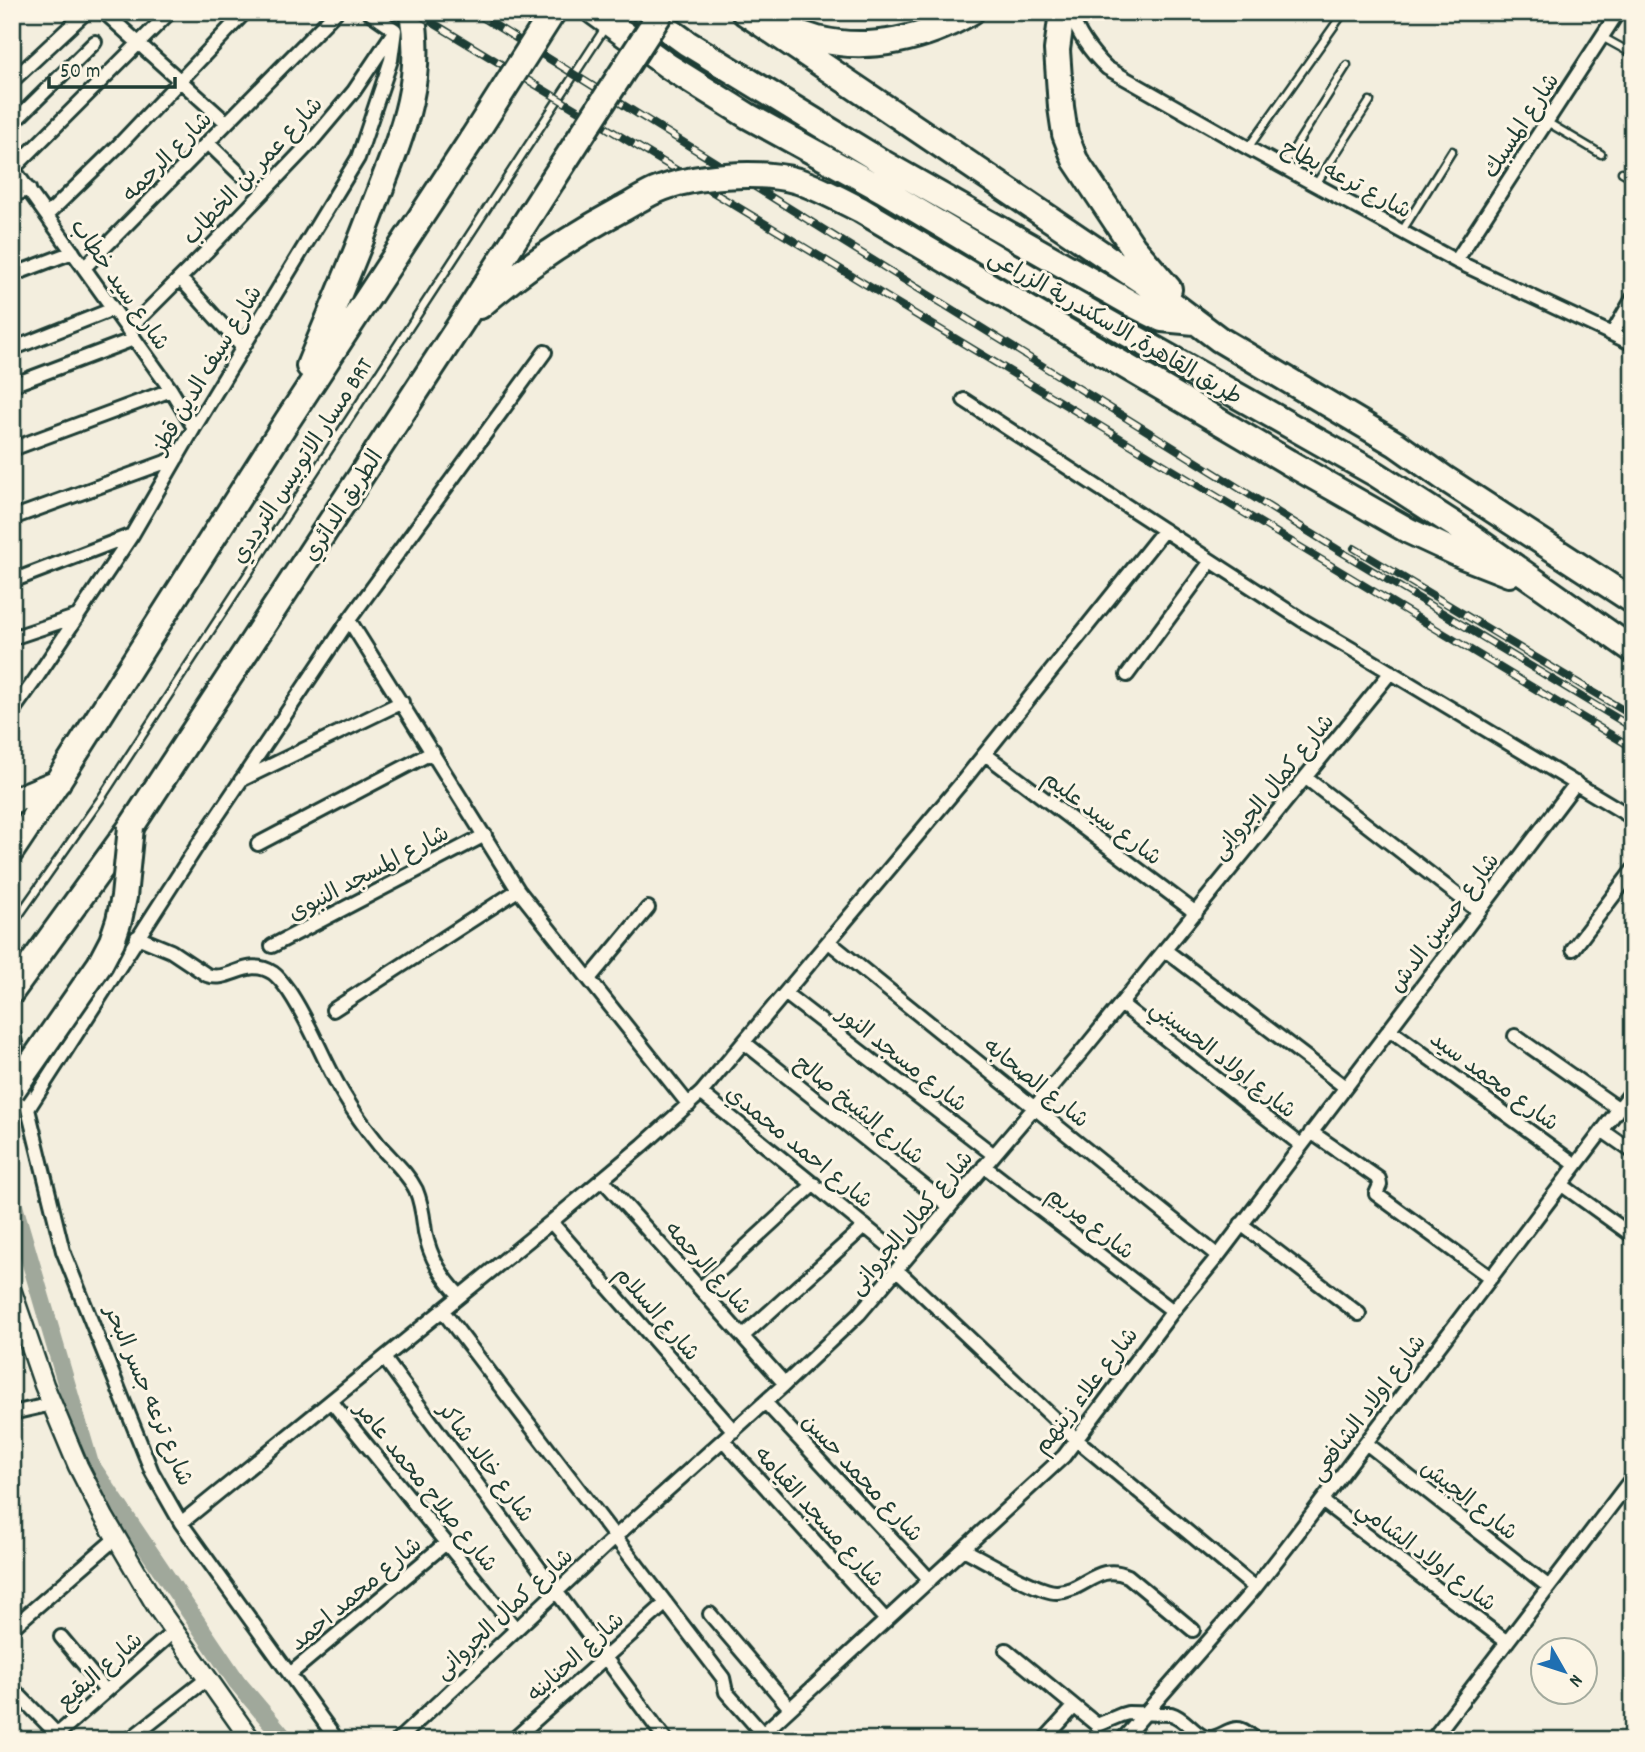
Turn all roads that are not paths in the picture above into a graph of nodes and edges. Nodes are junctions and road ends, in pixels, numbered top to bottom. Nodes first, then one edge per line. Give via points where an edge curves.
1 (86, 12) edge
2 (104, 12) edge
3 (170, 12) edge
4 (245, 12) edge
5 (336, 12) edge
6 (369, 12) edge
7 (553, 12) edge
8 (593, 12) edge
9 (616, 12) edge
10 (644, 12) edge
11 (661, 12) edge
12 (971, 12) edge
13 (1062, 12) edge
14 (1070, 12) edge
15 (1344, 12) edge
16 (1618, 12) edge
17 (748, 15) edge
18 (403, 21) edge
19 (1602, 37) junction
20 (95, 41) dead end
21 (139, 44) junction
22 (1633, 54) edge
23 (1347, 65) dead end
24 (12, 81) edge
25 (181, 81) junction
26 (1370, 101) dead end
27 (1546, 122) junction
28 (227, 123) junction
29 (12, 124) edge
30 (208, 143) junction
31 (1248, 148) junction
32 (1452, 151) dead end
33 (1601, 153) dead end
34 (13, 167) edge
35 (1282, 167) junction
36 (1622, 172) dead end
37 (240, 174) dead end
38 (1633, 178) edge
39 (1316, 185) junction
40 (29, 190) junction
41 (12, 196) edge
42 (47, 215) junction
43 (1402, 231) junction
44 (73, 252) junction
45 (1456, 261) junction
46 (84, 268) junction
47 (12, 275) edge
48 (180, 278) junction
49 (1633, 298) edge
50 (113, 309) junction
51 (1196, 322) junction
52 (461, 323) junction
53 (131, 334) junction
54 (1612, 334) junction
55 (1219, 339) junction
56 (1633, 344) edge
57 (243, 348) junction
58 (12, 349) edge
59 (545, 352) dead end
60 (12, 386) edge
61 (171, 390) junction
62 (964, 400) dead end
63 (287, 421) junction
64 (194, 428) junction
65 (12, 449) edge
66 (177, 457) junction
67 (12, 518) edge
68 (1164, 530) junction
69 (132, 535) junction
70 (1211, 561) junction
71 (12, 581) edge
72 (1546, 588) junction
73 (1633, 601) edge
74 (78, 615) junction
75 (349, 620) junction
76 (12, 638) edge
77 (1633, 650) edge
78 (1391, 672) junction
79 (1127, 674) dead end
80 (401, 702) junction
81 (12, 712) edge
82 (433, 752) junction
83 (985, 754) junction
84 (1306, 778) junction
85 (241, 780) junction
86 (58, 782) junction
87 (1576, 783) junction
88 (12, 802) edge
89 (1633, 818) edge
90 (131, 827) junction
91 (485, 835) junction
92 (258, 845) dead end
93 (12, 850) edge
94 (1633, 870) edge
95 (518, 890) junction
96 (648, 908) dead end
97 (1478, 911) junction
98 (1196, 913) junction
99 (12, 925) edge
100 (137, 937) junction
101 (829, 942) junction
102 (272, 946) dead end
103 (1573, 949) dead end
104 (1165, 950) junction
105 (589, 979) junction
106 (12, 991) edge
107 (786, 994) junction
108 (1121, 1003) junction
109 (333, 1010) dead end
110 (12, 1028) edge
111 (1389, 1030) junction
112 (1515, 1036) dead end
113 (745, 1043) junction
114 (1345, 1087) junction
115 (1633, 1090) edge
116 (701, 1093) junction
117 (20, 1100) edge
118 (690, 1105) junction
119 (1034, 1107) junction
120 (1619, 1109) junction
121 (1603, 1131) junction
122 (1311, 1132) junction
123 (1301, 1145) junction
124 (1633, 1152) edge
125 (994, 1155) junction
126 (1576, 1165) junction
127 (984, 1166) junction
128 (602, 1179) junction
129 (814, 1184) junction
130 (1562, 1185) junction
131 (950, 1207) junction
132 (551, 1222) junction
133 (1241, 1224) junction
134 (865, 1226) junction
135 (1633, 1236) edge
136 (1218, 1255) junction
137 (905, 1259) junction
138 (897, 1270) junction
139 (1491, 1278) junction
140 (701, 1289) junction
141 (12, 1292) edge
142 (460, 1296) junction
143 (442, 1310) junction
144 (1173, 1311) junction
145 (1359, 1314) dead end
146 (743, 1336) junction
147 (384, 1358) junction
148 (785, 1384) junction
149 (331, 1401) junction
150 (765, 1402) junction
151 (52, 1404) junction
152 (12, 1413) edge
153 (734, 1430) junction
154 (723, 1440) junction
155 (1077, 1440) junction
156 (1366, 1443) junction
157 (1633, 1477) edge
158 (1322, 1501) junction
159 (181, 1523) junction
160 (615, 1537) junction
161 (116, 1538) junction
162 (446, 1543) junction
163 (963, 1549) junction
164 (930, 1580) junction
165 (1549, 1587) junction
166 (1255, 1588) junction
167 (557, 1591) junction
168 (666, 1603) junction
169 (710, 1614) dead end
170 (886, 1620) junction
171 (12, 1628) edge
172 (516, 1629) junction
173 (1193, 1630) dead end
174 (174, 1631) junction
175 (61, 1637) dead end
176 (1507, 1642) junction
177 (1006, 1650) dead end
178 (604, 1657) junction
179 (290, 1674) junction
180 (208, 1678) junction
181 (12, 1688) edge
182 (106, 1692) junction
183 (1074, 1707) junction
184 (790, 1708) junction
185 (1145, 1715) junction
186 (759, 1736) edge
187 (54, 1737) edge
188 (129, 1740) edge
189 (251, 1740) edge
190 (337, 1740) edge
191 (398, 1740) edge
192 (513, 1740) edge
193 (666, 1740) edge
194 (1044, 1740) edge
195 (1122, 1740) edge
196 (1256, 1740) edge
197 (1432, 1740) edge

1 - 24 street
2 - 21 street
3 - 21 street
4 - 25 street
5 - 28 street, شارع الرحمه
6 - 18 street
7 - 63 highway, bridge
8 - 72 highway, طريق القاهرة, الاسكندرية الزراعى via 748,116 1376,474
9 - 99 lane, مسار الاتوبيس الترددي BRT via 100,800
10 - 51 highway via 874,157 1132,304 1162,319
11 - 52 highway, الطريق الدائري, bridge
12 - 17 highway via 929,33 863,44 818,39
13 - 55 highway via 1057,50 1061,107 1075,160 1133,247
14 - 31 street, شارع ترعه بطاح via 1080,36 1107,68
15 - 31 lane
16 - 19 street, شارع المسبك
17 - 51 highway, طريق القاهرة, الاسكندرية الزراعى
18 - 48 street, شارع عمر بن الخطاب via 311,142
18 - 57 street, شارع سيف الدين قطز via 358,158
18 - 63 highway via 415,43 410,107
19 - 22 lane
19 - 27 street, شارع المسبك
20 - 29 street
21 - 25 street
21 - 34 street
23 - 35 lane
25 - 28 street
25 - 42 street
26 - 39 lane
27 - 33 lane
27 - 45 street, شارع المسبك
28 - 30 street, شارع الرحمه
30 - 37 street
30 - 46 street, شارع الرحمه
31 - 35 street, شارع ترعه بطاح
32 - 43 lane
34 - 40 street, شارع سيد خطاب
35 - 39 street, شارع ترعه بطاح
36 - 38 lane
39 - 43 street, شارع ترعه بطاح
40 - 41 street
40 - 42 street, شارع سيد خطاب
42 - 44 street, شارع سيد خطاب
43 - 45 street, شارع ترعه بطاح
44 - 46 street, شارع سيد خطاب
44 - 47 street
45 - 54 street, شارع ترعه بطاح
46 - 50 street, شارع سيد خطاب
48 - 53 street, شارع عمر بن الخطاب
48 - 57 street
49 - 54 street
50 - 53 street, شارع سيد خطاب
50 - 58 street
51 - 55 highway, طريق القاهرة, الاسكندرية الزراعى
52 - 72 highway, bridge via 564,243 656,191 736,175 798,181 861,210 1409,531
52 - 90 highway, الطريق الدائري
53 - 60 street
53 - 61 street, شارع سيد خطاب
54 - 56 street, شارع ترعه بطاح
55 - 73 highway, طريق القاهرة, الاسكندرية الزراعى via 1396,444
57 - 64 street, شارع سيف الدين قطز
59 - 75 street
61 - 64 street, شارع سيد خطاب
61 - 65 street
62 - 68 street
63 - 86 highway
64 - 66 street, شارع سيف الدين قطز
66 - 67 street
66 - 69 street, شارع سيف الدين قطز
68 - 70 street
68 - 83 street
69 - 71 street
69 - 74 street, شارع سيف الدين قطز
70 - 78 street
70 - 79 street
72 - 77 highway, طريق القاهرة, الاسكندرية الزراعى
74 - 76 street
74 - 81 street, شارع سيف الدين قطز
75 - 80 street
75 - 85 street
78 - 84 street, شارع كمال الجروانى
78 - 87 street
80 - 82 street
80 - 85 street
82 - 91 street
82 - 92 street
83 - 98 street, شارع سيد عليم
83 - 101 street
84 - 97 street
84 - 98 street, شارع كمال الجروانى
85 - 100 street
86 - 88 highway
86 - 93 highway
87 - 89 street
87 - 97 street, شارع حسين الدش
90 - 106 highway, الطريق الدائري
90 - 117 highway, bridge via 124,897 112,941
91 - 95 street
91 - 102 street, شارع المسجد النبوى
94 - 103 street
95 - 105 street
95 - 109 street
96 - 105 street
97 - 111 street, شارع حسين الدش
98 - 104 street, شارع كمال الجروانى
100 - 117 street
100 - 142 street via 171,951 206,975 219,977 254,967 279,978 346,1098 412,1183 436,1266
101 - 107 street
101 - 119 street, شارع الصحابه
104 - 108 street, شارع كمال الجروانى
104 - 114 street
105 - 118 street
107 - 113 street
107 - 125 street, شارع مسجد النور
108 - 119 street, شارع كمال الجروانى
108 - 123 street, شارع اولاد الحسيني
110 - 117 street, شارع ترعه جسر البحر
111 - 114 street, شارع حسين الدش
111 - 126 street, شارع محمد سيد
112 - 120 street
113 - 116 street
113 - 131 street, شارع الشيخ صالح
114 - 122 street, شارع علاء زينهم
115 - 120 street, شارع اولاد الشافعى
116 - 118 street
116 - 129 street, شارع احمد محمدي
117 - 159 street, شارع ترعه جسر البحر via 63,1251 152,1472
118 - 128 street
119 - 125 street, شارع كمال الجروانى
119 - 136 street, شارع الصحابه
120 - 121 street, شارع اولاد الشافعى
121 - 124 street
121 - 126 street, شارع اولاد الشافعى
122 - 123 street, شارع علاء زينهم
122 - 139 street via 1379,1179 1376,1194
123 - 133 street, شارع علاء زينهم
125 - 127 street, شارع كمال الجروانى
126 - 130 street, شارع اولاد الشافعى
127 - 131 street, شارع كمال الجروانى
127 - 144 street, شارع مريم
128 - 132 street
128 - 140 street, شارع الرحمه
129 - 134 street, شارع احمد محمدي
129 - 140 street
130 - 135 street
130 - 139 street, شارع اولاد الشافعى
131 - 137 street, شارع كمال الجروانى
132 - 142 street
132 - 153 street, شارع السلام
133 - 136 street, شارع علاء زينهم
133 - 145 street
134 - 137 street, شارع احمد محمدي
134 - 146 street
136 - 144 street, شارع علاء زينهم
137 - 138 street, شارع كمال الجروانى
138 - 148 street, شارع كمال الجروانى via 859,1314
138 - 155 street
139 - 156 street, شارع اولاد الشافعى
140 - 146 street, شارع الرحمه
141 - 151 street
142 - 143 street
143 - 147 street
143 - 160 street
144 - 155 street, شارع علاء زينهم
146 - 148 street, شارع الرحمه
147 - 149 street
147 - 167 street, شارع خالد شاكر
148 - 150 street, شارع كمال الجروانى
149 - 159 street
149 - 162 street, شارع صلاح محمد عامر
150 - 153 street, شارع كمال الجروانى
150 - 164 street, شارع محمد حسن
151 - 152 street
151 - 161 street
153 - 154 street, شارع كمال الجروانى
154 - 160 street, شارع كمال الجروانى
154 - 170 street, شارع مسجد القيامه
155 - 163 street, شارع علاء زينهم
155 - 166 street
156 - 158 street, شارع اولاد الشافعى
156 - 165 street, شارع الجيش
157 - 165 street
158 - 166 street, شارع اولاد الشافعى
158 - 176 street, شارع اولاد الشامي
159 - 179 street, شارع ترعه جسر البحر
160 - 167 street, شارع كمال الجروانى
160 - 168 street
161 - 171 street
161 - 174 street
162 - 172 street, شارع صلاح محمد عامر
162 - 179 street, شارع محمد احمد
163 - 164 street, شارع علاء زينهم
163 - 173 street via 1048,1591 1064,1591 1099,1574 1119,1572
164 - 170 street, شارع علاء زينهم
165 - 176 street
166 - 185 street, شارع اولاد الشافعى
167 - 172 street, شارع كمال الجروانى
167 - 178 street, شارع خالد شاكر
168 - 178 street, شارع الحناينه
168 - 186 street via 723,1678 726,1692
169 - 184 street
170 - 184 street, شارع علاء زينهم
172 - 191 street, شارع كمال الجروانى
174 - 180 street
174 - 182 street, شارع البقيع
175 - 182 street
176 - 197 street
177 - 183 street
178 - 192 street, شارع الحناينه
178 - 193 street, شارع خالد شاكر
179 - 190 street, شارع ترعه جسر البحر
180 - 188 street
180 - 189 street
181 - 187 street
182 - 187 street, شارع البقيع
183 - 185 street via 1097,1725 1128,1713
183 - 194 street
184 - 186 street, شارع علاء زينهم
185 - 195 street, شارع اولاد الشافعى
185 - 196 street via 1177,1716 1204,1737 1235,1728

